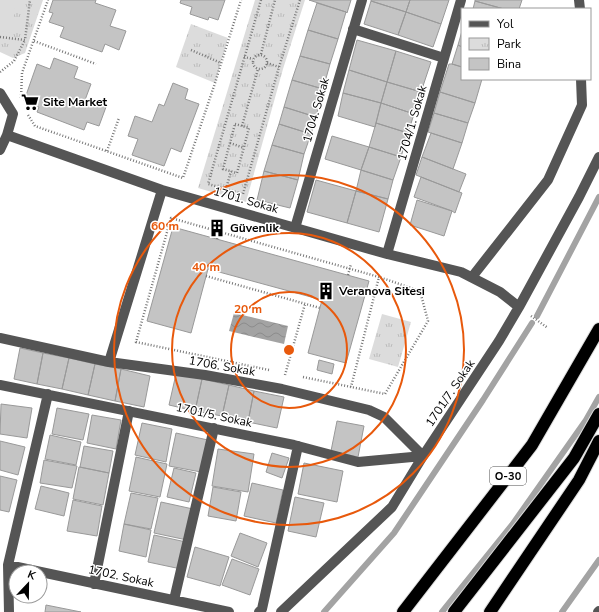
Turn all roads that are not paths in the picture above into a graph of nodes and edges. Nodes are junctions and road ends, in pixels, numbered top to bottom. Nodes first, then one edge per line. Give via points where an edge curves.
1 (362, 0) edge
2 (461, 0) edge
3 (353, 29) junction
4 (444, 58) junction
5 (581, 80) edge
6 (0, 93) edge
7 (6, 135) junction
8 (0, 150) edge
9 (599, 157) edge
10 (162, 190) junction
11 (296, 228) junction
12 (387, 254) junction
13 (472, 277) junction
14 (519, 307) junction
15 (599, 329) edge
16 (0, 338) edge
17 (109, 362) junction
18 (0, 385) edge
19 (48, 394) junction
20 (129, 411) junction
21 (599, 414) edge
22 (214, 428) junction
23 (599, 441) edge
24 (298, 446) junction
25 (423, 456) junction
26 (8, 564) edge
27 (48, 574) edge
28 (94, 584) junction
29 (174, 600) junction
30 (229, 612) edge
31 (259, 612) edge
32 (281, 612) edge
33 (403, 612) edge
34 (454, 612) edge
35 (490, 612) edge

1 - 3 street, 1704. Sokak
2 - 4 street, 1704/1. Sokak
3 - 4 street
3 - 11 street, 1704. Sokak
4 - 12 street, 1704/1. Sokak
5 - 13 street via 582,105 548,180
6 - 7 street via 13,114
7 - 8 street
7 - 10 street, 1701. Sokak
9 - 14 street, 1701/7. Sokak
10 - 11 street, 1701. Sokak
10 - 17 street
11 - 12 street, 1701. Sokak
12 - 13 street, 1701. Sokak via 462,272
13 - 14 street, 1701. Sokak via 500,292
14 - 25 street, 1701/7. Sokak via 499,342
15 - 33 highway, O-30 via 532,445
16 - 17 street, 1706. Sokak
17 - 25 street, 1706. Sokak via 282,389 369,410 384,417
18 - 19 street, 1701/5. Sokak
19 - 20 street, 1701/5. Sokak
19 - 26 street
20 - 22 street, 1701/5. Sokak
20 - 28 street
21 - 34 highway via 574,458
22 - 24 street, 1701/5. Sokak
22 - 29 street
23 - 35 highway via 579,480
24 - 25 street, 1701/5. Sokak via 358,462
24 - 31 street via 262,609
25 - 32 street, 1701/7. Sokak via 392,507
27 - 28 street, 1702. Sokak
28 - 29 street, 1702. Sokak
29 - 30 street, 1702. Sokak

